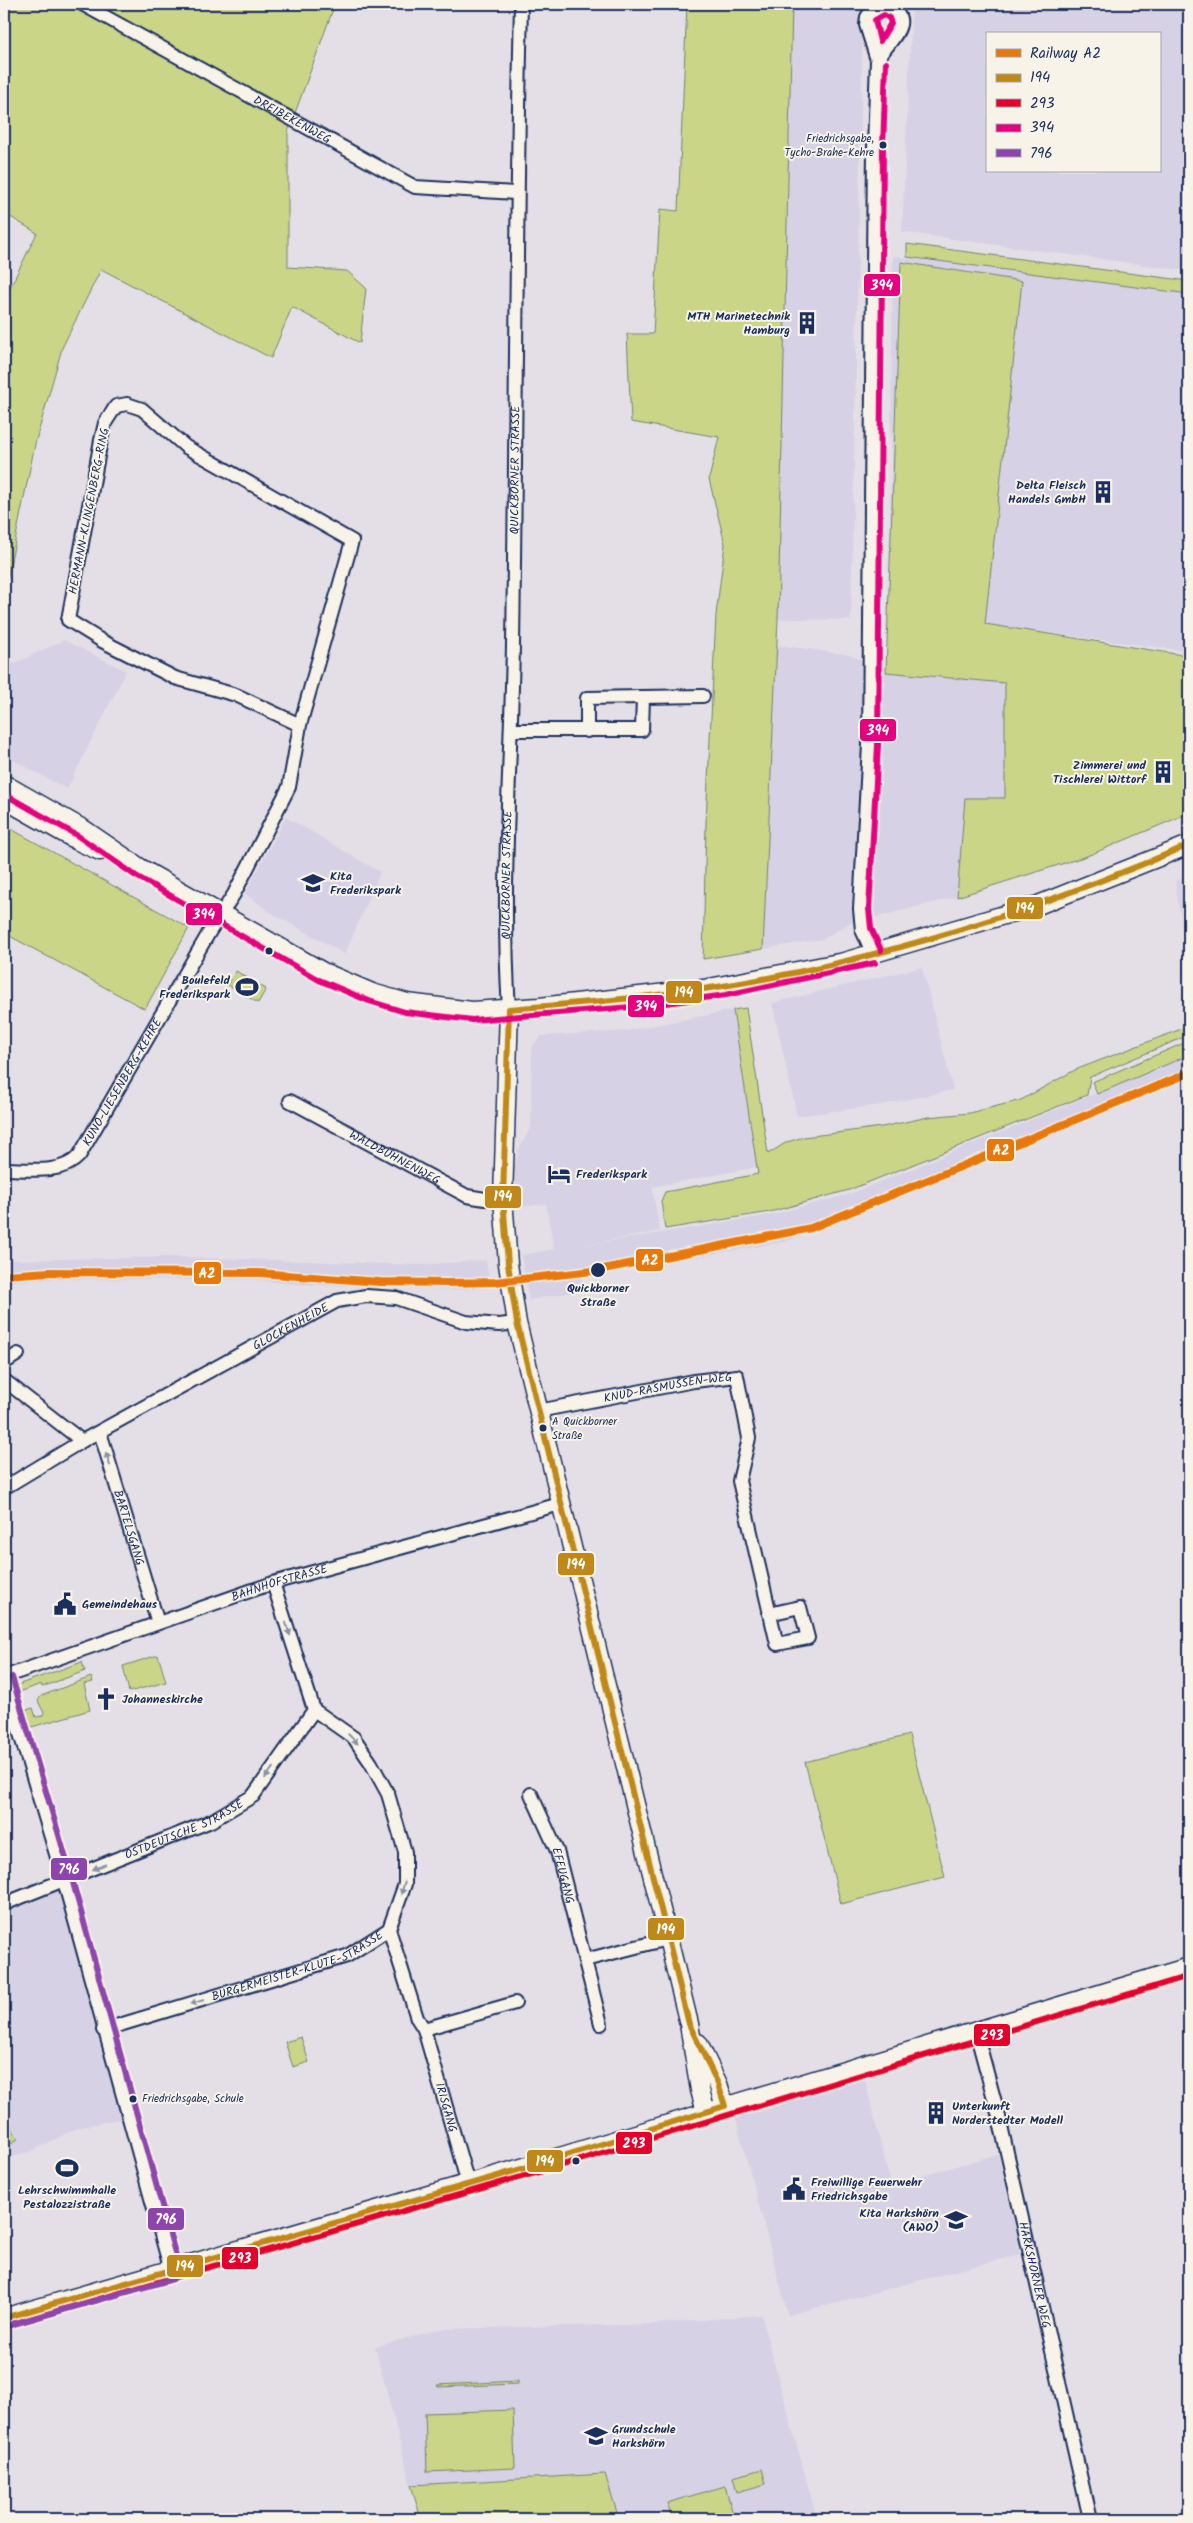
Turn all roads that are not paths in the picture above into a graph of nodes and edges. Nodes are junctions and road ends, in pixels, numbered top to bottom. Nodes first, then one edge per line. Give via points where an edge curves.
1 (82, 4) edge
2 (521, 4) edge
3 (877, 60) dead end
4 (516, 194) junction
5 (703, 696) dead end
6 (643, 697) junction
7 (300, 725) junction
8 (512, 730) junction
9 (587, 731) junction
10 (4, 784) edge
11 (4, 799) edge
12 (1189, 845) edge
13 (140, 868) junction
14 (220, 914) junction
15 (872, 954) junction
16 (509, 1009) junction
17 (290, 1101) dead end
18 (4, 1169) edge
19 (503, 1199) junction
20 (517, 1322) junction
21 (18, 1354) dead end
22 (4, 1362) edge
23 (4, 1380) edge
24 (538, 1411) junction
25 (100, 1432) junction
26 (82, 1441) junction
27 (4, 1488) edge
28 (560, 1504) junction
29 (273, 1583) junction
30 (769, 1614) dead end
31 (158, 1623) junction
32 (4, 1678) edge
33 (314, 1710) junction
34 (531, 1794) dead end
35 (64, 1881) junction
36 (4, 1904) edge
37 (389, 1929) junction
38 (668, 1939) junction
39 (585, 1960) junction
40 (1189, 1967) edge
41 (514, 2003) dead end
42 (602, 2024) dead end
43 (689, 2024) junction
44 (424, 2029) junction
45 (103, 2030) junction
46 (976, 2032) junction
47 (725, 2106) junction
48 (706, 2112) junction
49 (468, 2184) junction
50 (171, 2271) junction
51 (4, 2318) edge
52 (1090, 2519) edge

1 - 4 street, DREIBEKENWEG via 415,187
2 - 4 street, QUICKBORNER STRASSE
3 - 15 street via 869,745 860,910 862,930
4 - 8 street, QUICKBORNER STRASSE
5 - 6 street
6 - 9 street via 642,730
6 - 9 street via 587,698
7 - 7 street, HERMANN-KLINGENBERG-RING via 236,695 175,678 68,620 101,440 105,423 116,406 127,404 142,409 186,447 352,541
7 - 14 street, HERMANN-KLINGENBERG-RING via 289,786 234,894
8 - 9 street
8 - 16 street, QUICKBORNER STRASSE via 507,876
10 - 13 street via 83,829
11 - 13 street via 78,841
12 - 15 street via 1038,905
13 - 14 street
14 - 16 street via 324,972 372,993 447,1010
14 - 18 street, KUNO-LIESENBERG-KEHRE via 79,1156 67,1166 57,1168
15 - 16 street via 813,969 704,989
16 - 19 street, QUICKBORNER STRASSE
17 - 19 street, WALDBÜHNENWEG via 467,1196
19 - 20 street, QUICKBORNER STRASSE
20 - 24 street, QUICKBORNER STRASSE
20 - 25 street, GLOCKENHEIDE via 499,1325 466,1322 396,1298 366,1296 337,1300
21 - 22 street
23 - 26 street
24 - 28 street, QUICKBORNER STRASSE
24 - 30 street, KNUD-RASMUSSEN-WEG via 694,1381 737,1376 750,1438 739,1481
25 - 26 street, GLOCKENHEIDE
31 -> 25 street, BARTELSGANG
26 - 27 street, GLOCKENHEIDE
28 - 29 street, BAHNHOFSTRASSE
28 - 38 street, QUICKBORNER STRASSE
29 - 31 street, BAHNHOFSTRASSE
29 -> 33 street
31 - 32 street, BAHNHOFSTRASSE
32 - 35 street
33 -> 35 street, OSTDEUTSCHE STRASSE via 252,1796 211,1821
33 -> 37 street, BÜRGERMEISTER-KLUTE-STRASSE via 354,1738 388,1794 405,1852 405,1884
34 - 39 street, EFEUGANG via 557,1851
35 - 36 street, OSTDEUTSCHE STRASSE
35 - 45 street
37 - 44 street, IRISGANG via 417,2018
37 -> 45 street, BÜRGERMEISTER-KLUTE-STRASSE via 347,1956
38 - 39 street
38 - 43 street, QUICKBORNER STRASSE
39 - 42 street, EFEUGANG
40 - 46 street
41 - 44 street
43 - 47 street, QUICKBORNER STRASSE
43 - 48 street, QUICKBORNER STRASSE
44 - 49 street, IRISGANG
45 - 50 street
46 - 47 street
46 - 52 street, HARKSHÖRNER WEG via 999,2117
47 - 48 street
48 - 49 street
49 - 50 street
50 - 51 street

